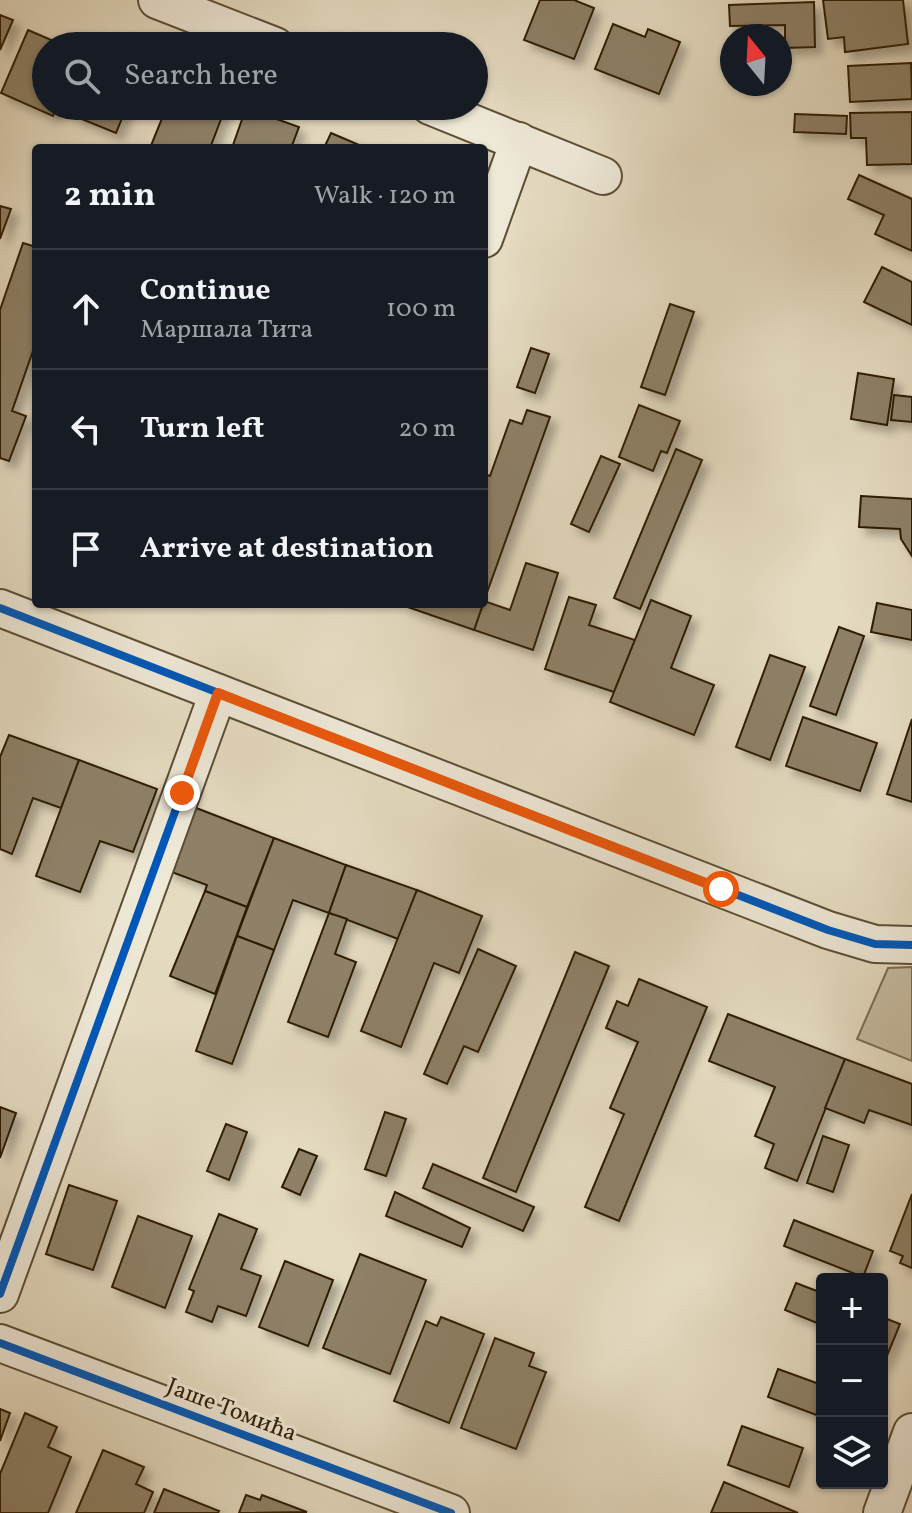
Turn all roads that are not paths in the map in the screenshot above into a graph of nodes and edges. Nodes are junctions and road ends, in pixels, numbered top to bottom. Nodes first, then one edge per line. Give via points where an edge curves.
1 (157, 0) edge
2 (239, 32) edge
3 (466, 120) edge
4 (519, 141) junction
5 (603, 176) dead end
6 (488, 228) edge
7 (0, 608) edge
8 (218, 693) junction
9 (912, 945) edge
10 (0, 1294) edge
11 (0, 1343) edge
12 (912, 1432) edge
13 (451, 1513) edge
14 (882, 1513) edge

1 - 2 street
3 - 4 street
4 - 5 street
4 - 6 street
7 - 8 street
8 - 9 street via 828,930 860,941
8 - 10 street
11 - 13 street, Јаше Томића
12 - 14 street

